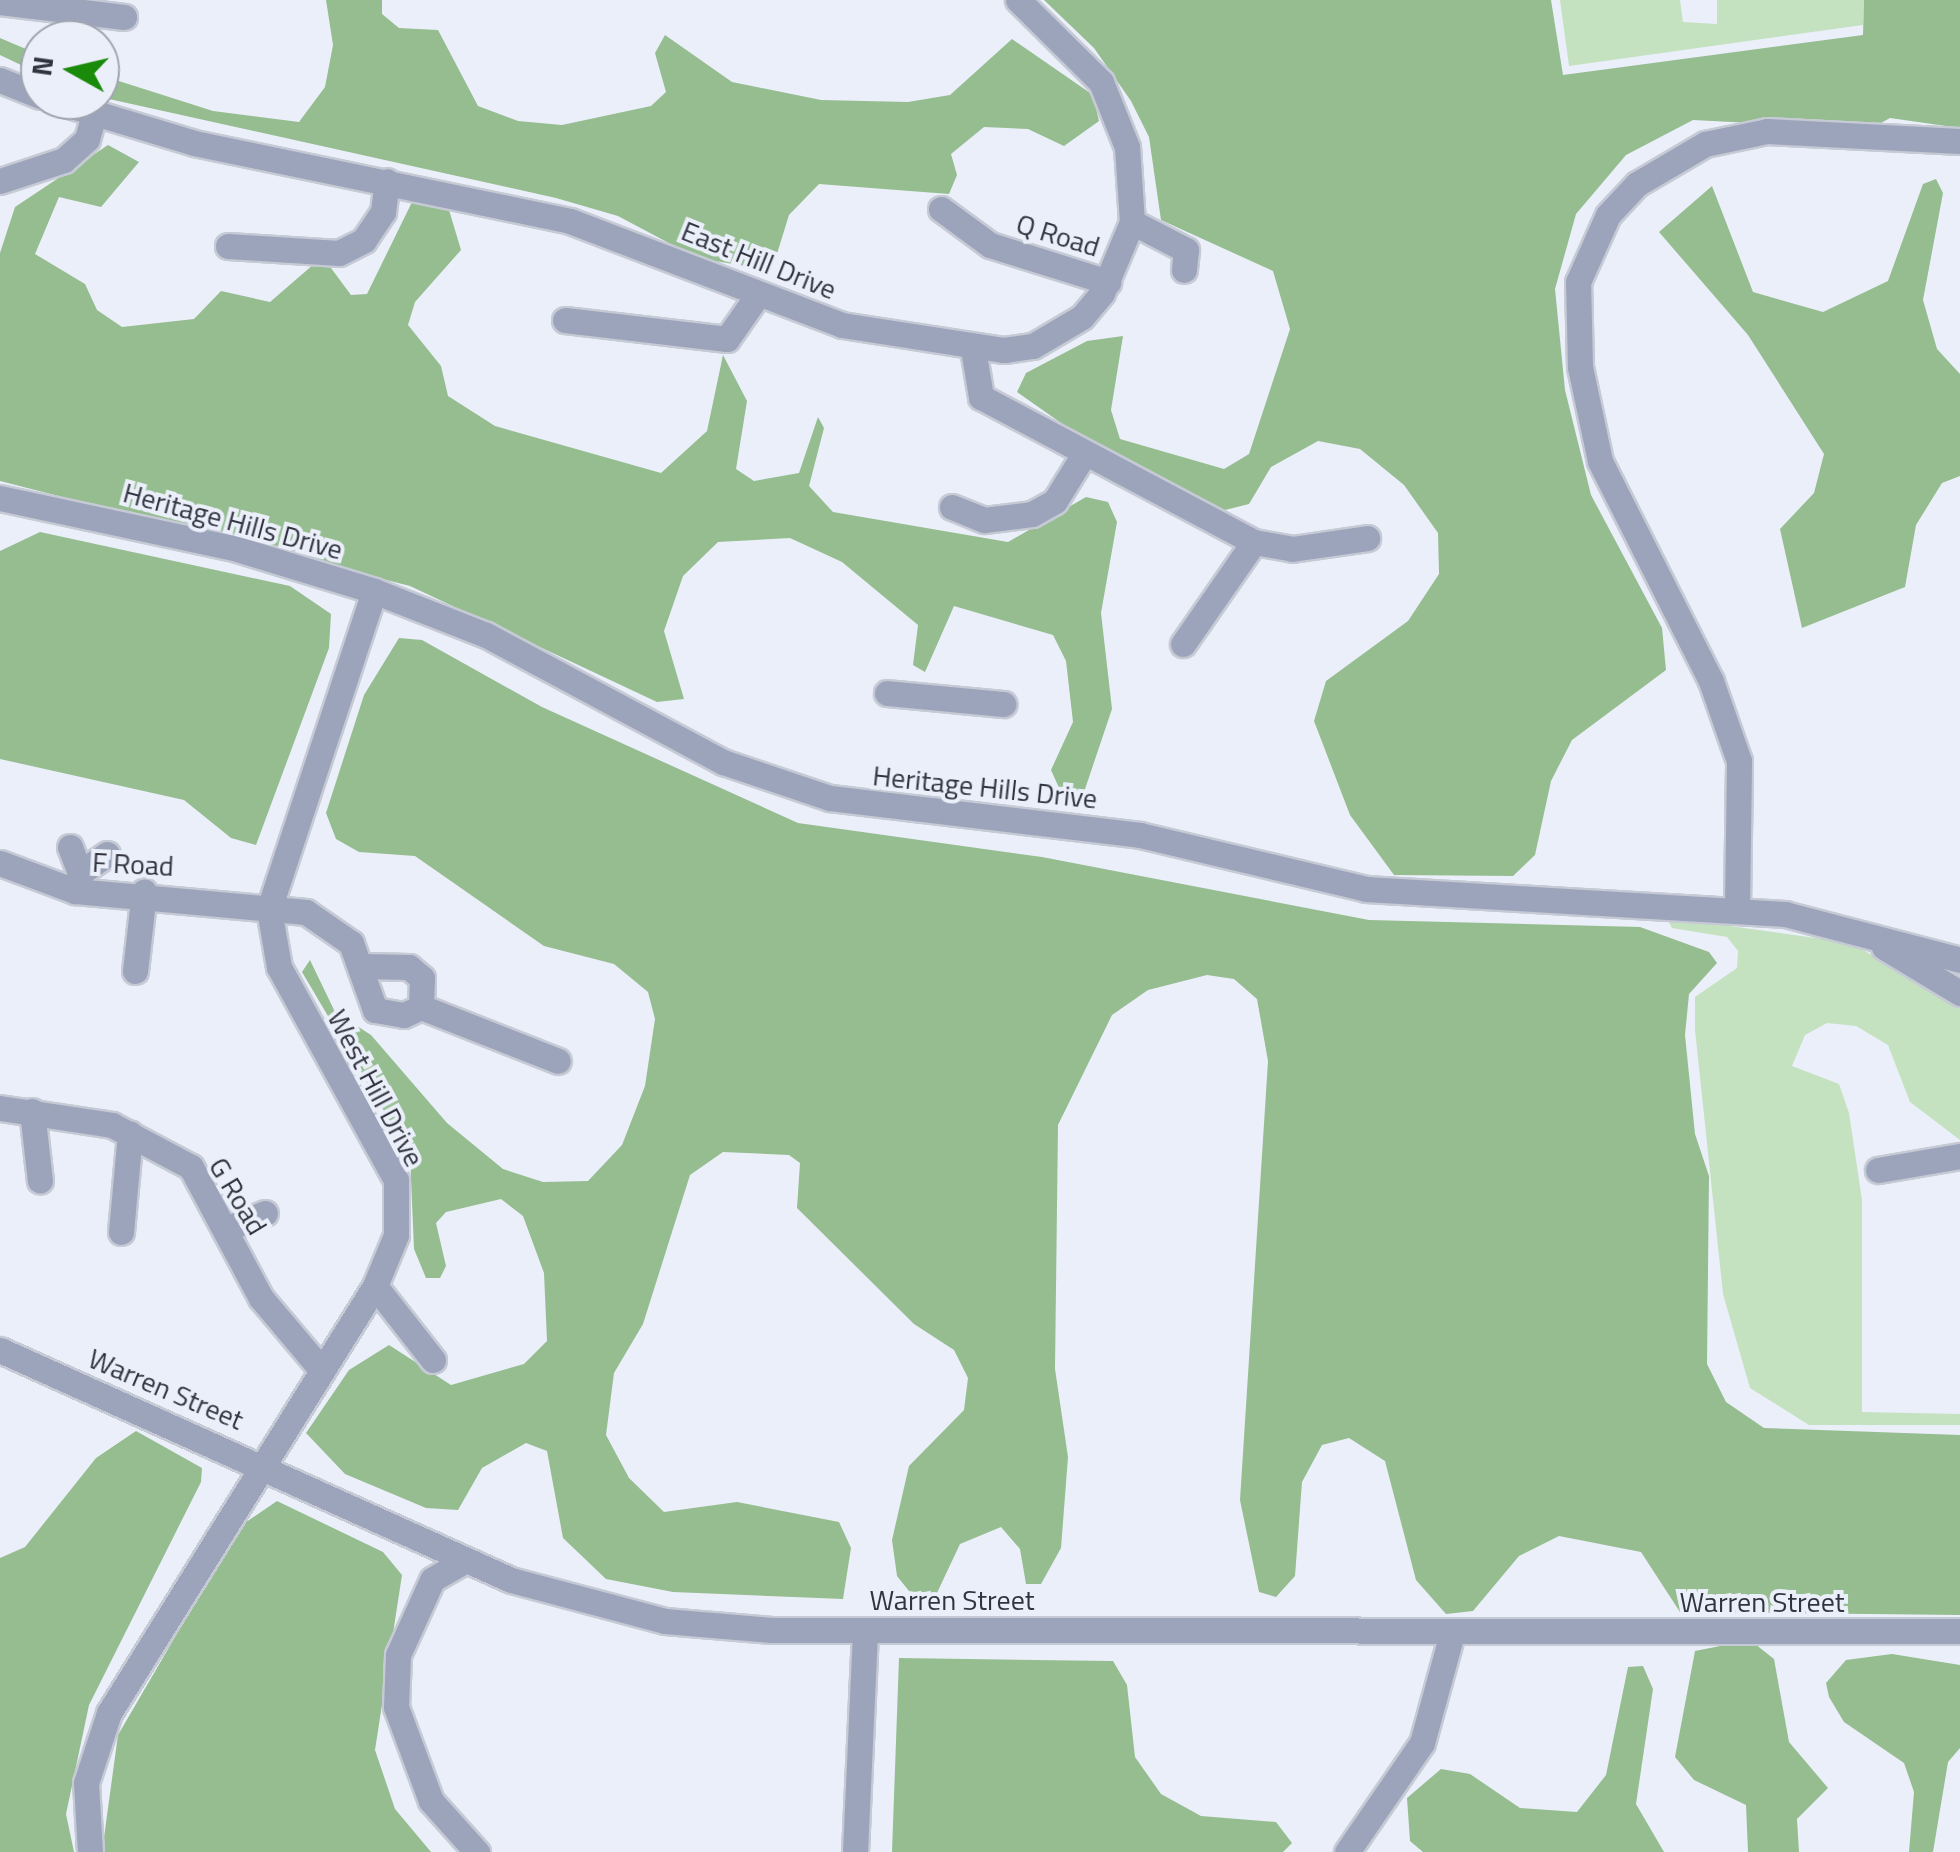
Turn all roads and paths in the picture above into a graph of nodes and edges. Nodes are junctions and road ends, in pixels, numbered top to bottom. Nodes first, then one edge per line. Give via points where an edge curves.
1 (1018, 0) edge
2 (0, 2) edge
3 (124, 17) dead end
4 (92, 120) edge
5 (120, 120) edge
6 (1960, 141) edge
7 (387, 180) junction
8 (0, 181) edge
9 (941, 209) dead end
10 (1132, 222) junction
11 (228, 246) dead end
12 (1184, 270) dead end
13 (1108, 282) junction
14 (757, 296) junction
15 (565, 320) dead end
16 (972, 349) junction
17 (1084, 454) junction
18 (0, 498) edge
19 (952, 507) dead end
20 (1367, 538) dead end
21 (1254, 542) junction
22 (374, 591) junction
23 (1183, 644) dead end
24 (887, 693) dead end
25 (1004, 704) dead end
26 (70, 847) dead end
27 (106, 854) dead end
28 (0, 863) edge
29 (78, 882) junction
30 (144, 892) junction
31 (269, 908) junction
32 (1738, 908) junction
33 (1835, 924) junction
34 (1960, 960) edge
35 (363, 966) junction
36 (135, 971) dead end
37 (1960, 994) edge
38 (421, 1007) junction
39 (558, 1061) dead end
40 (0, 1108) edge
41 (32, 1112) junction
42 (130, 1133) junction
43 (1960, 1156) edge
44 (1878, 1170) dead end
45 (40, 1181) dead end
46 (266, 1212) dead end
47 (226, 1230) junction
48 (121, 1232) dead end
49 (374, 1286) junction
50 (0, 1350) edge
51 (433, 1360) dead end
52 (320, 1368) junction
53 (258, 1461) junction
54 (466, 1560) junction
55 (865, 1630) junction
56 (1960, 1631) edge
57 (1452, 1634) junction
58 (90, 1852) edge
59 (477, 1852) edge
60 (855, 1852) edge
61 (1347, 1852) edge

1 - 10 street, East Hill Drive via 1101,82 1127,148
2 - 3 street
4 - 8 street via 87,139 64,160
5 - 7 street, East Hill Drive
6 - 32 street via 1767,130 1704,144 1636,184 1608,215 1578,282 1580,367 1600,461 1711,681 1738,761
7 - 11 street via 383,212 364,240 340,253
7 - 14 street, East Hill Drive via 617,236
9 - 13 street, Q Road via 990,245
10 - 12 street via 1186,250
10 - 13 street, East Hill Drive
13 - 16 street, East Hill Drive via 1060,335 1034,346
14 - 15 street via 728,339
14 - 16 street, East Hill Drive via 842,325
16 - 17 street via 981,397
17 - 19 street via 1055,501 1032,514 984,520
17 - 21 street
18 - 22 street, Heritage Hills Drive via 183,536
20 - 21 street via 1292,550
21 - 23 street
22 - 31 street
22 - 32 street, Heritage Hills Drive via 486,635 723,762 830,798 1140,835 1366,889
24 - 25 street
26 - 29 street
27 - 29 street
28 - 29 street, F Road
29 - 30 street, F Road
30 - 31 street, F Road via 188,889
30 - 36 street
31 - 35 street, F Road via 330,925
31 - 49 street, West Hill Drive via 286,982 396,1180 396,1235
32 - 33 street, Heritage Hills Drive
33 - 34 street, Heritage Hills Drive
33 - 37 street, Heritage Hills Drive
35 - 38 street via 409,966 422,978
35 - 38 street, F Road via 376,1010 404,1016
38 - 39 street
40 - 41 street, G Road
41 - 42 street, G Road
41 - 45 street
42 - 47 street, G Road via 190,1168
42 - 48 street
43 - 44 street
46 - 47 street
47 - 52 street, G Road via 253,1256
49 - 51 street
49 - 52 street, West Hill Drive
50 - 53 street, Warren Street
52 - 53 street, West Hill Drive
53 - 54 street, Warren Street
53 - 58 street, West Hill Drive via 109,1713 86,1783
54 - 55 street, Warren Street via 558,1597 665,1621
54 - 59 street via 432,1580 398,1655 396,1707 431,1801
55 - 57 street, Warren Street
55 - 60 street
56 - 57 street, Warren Street
57 - 61 street via 1422,1743

